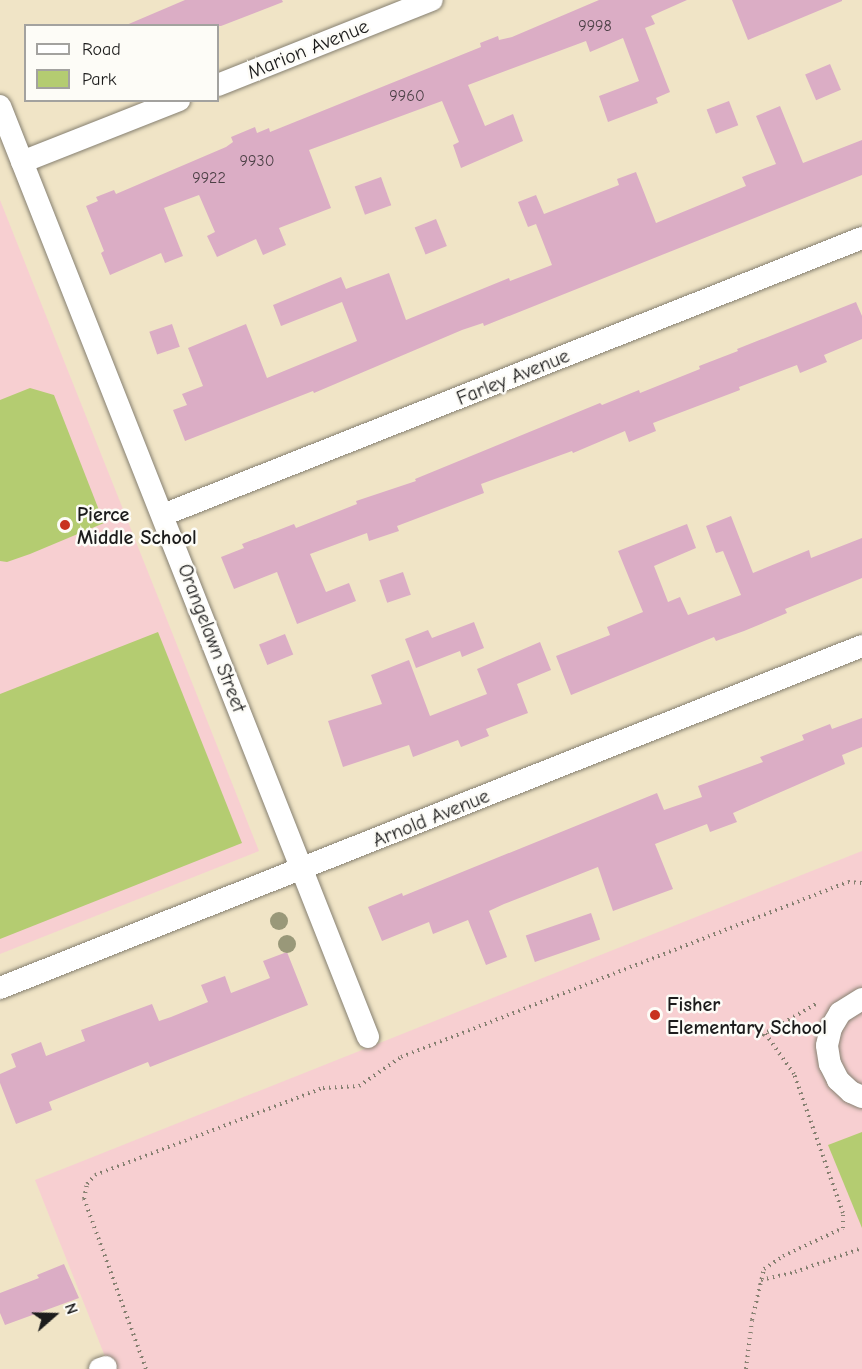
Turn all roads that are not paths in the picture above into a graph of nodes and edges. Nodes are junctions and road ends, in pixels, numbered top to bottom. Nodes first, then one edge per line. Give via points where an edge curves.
1 (432, 0) edge
2 (219, 85) edge
3 (173, 102) edge
4 (0, 106) edge
5 (22, 162) junction
6 (862, 238) edge
7 (164, 515) junction
8 (862, 646) edge
9 (302, 869) junction
10 (0, 988) edge
11 (862, 999) edge
12 (368, 1037) dead end
13 (862, 1097) edge

1 - 2 street, Marion Avenue
3 - 5 street
4 - 5 street, Orangelawn Street
5 - 7 street, Orangelawn Street
6 - 7 street, Farley Avenue
7 - 9 street, Orangelawn Street
8 - 9 street, Arnold Avenue
9 - 10 street, Arnold Avenue
9 - 12 street, Orangelawn Street
11 - 13 street via 840,1013 827,1046 838,1080

